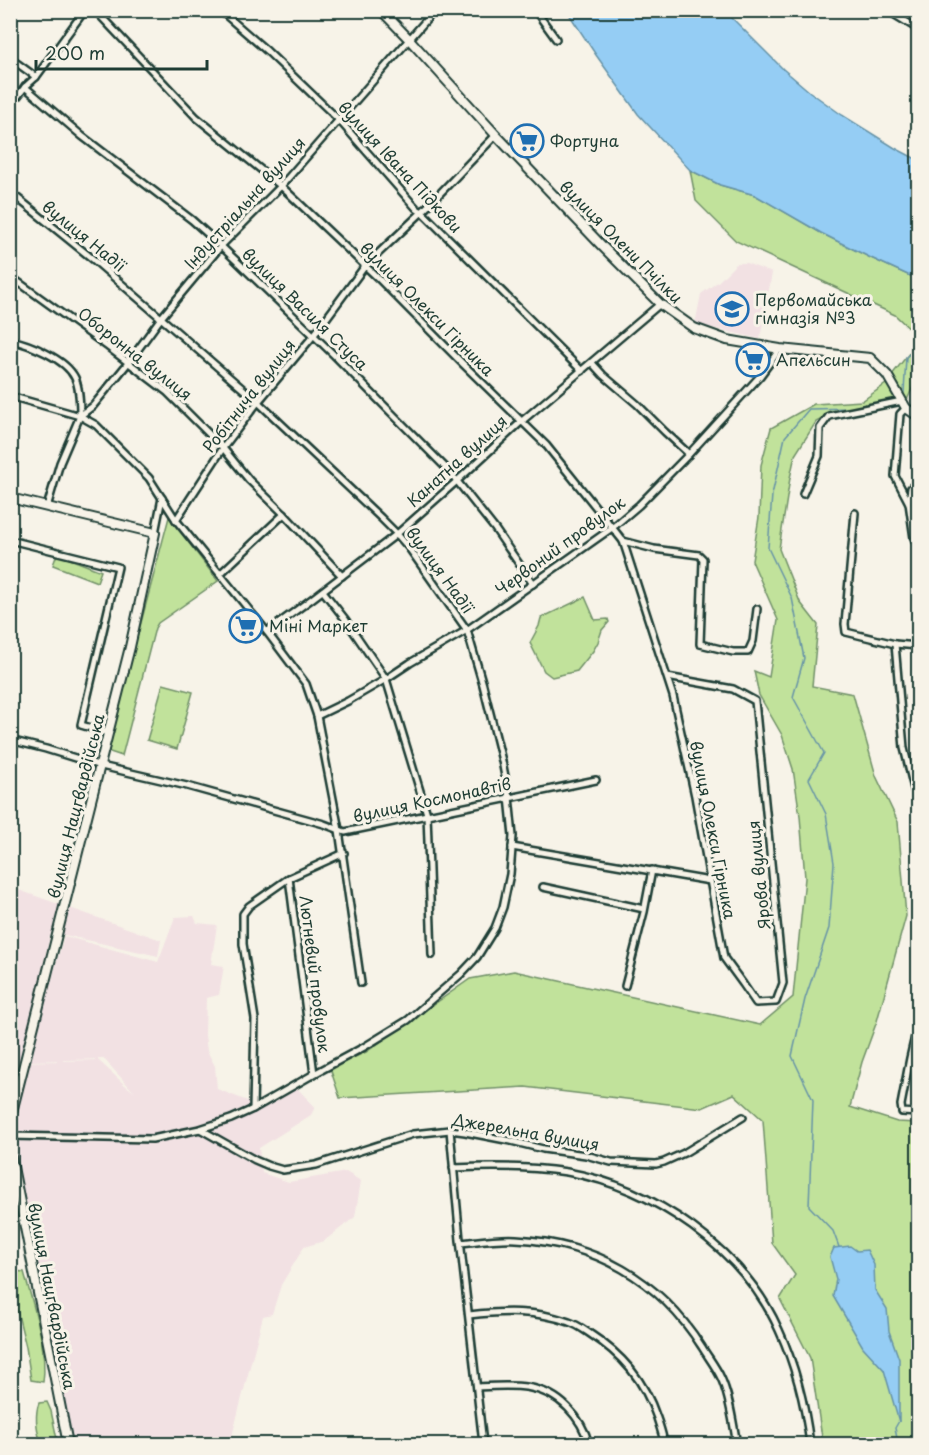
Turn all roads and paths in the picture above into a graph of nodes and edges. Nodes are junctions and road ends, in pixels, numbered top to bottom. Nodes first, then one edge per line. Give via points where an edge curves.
1 (85, 10) edge
2 (95, 10) edge
3 (220, 10) edge
4 (381, 10) edge
5 (435, 10) edge
6 (535, 10) edge
7 (887, 10) edge
8 (918, 29) edge
9 (409, 39) junction
10 (556, 39) dead end
11 (10, 58) edge
12 (36, 77) junction
13 (25, 87) junction
14 (10, 106) edge
15 (339, 120) junction
16 (496, 135) junction
17 (281, 186) junction
18 (10, 192) edge
19 (422, 212) junction
20 (221, 246) junction
21 (365, 266) junction
22 (10, 276) edge
23 (660, 304) junction
24 (161, 318) junction
25 (314, 335) junction
26 (10, 340) edge
27 (780, 349) junction
28 (128, 363) junction
29 (592, 363) junction
30 (582, 371) junction
31 (10, 396) edge
32 (258, 402) junction
33 (904, 404) junction
34 (80, 416) junction
35 (918, 416) edge
36 (522, 421) junction
37 (223, 448) junction
38 (689, 454) junction
39 (457, 481) junction
40 (918, 482) edge
41 (803, 494) dead end
42 (10, 498) edge
43 (162, 498) junction
44 (909, 503) junction
45 (47, 507) junction
46 (855, 513) dead end
47 (284, 514) junction
48 (176, 520) junction
49 (612, 528) junction
50 (155, 533) junction
51 (397, 534) junction
52 (10, 540) edge
53 (623, 541) junction
54 (918, 548) edge
55 (220, 574) junction
56 (342, 576) junction
57 (533, 584) junction
58 (323, 591) junction
59 (757, 609) dead end
60 (467, 630) junction
61 (267, 632) junction
62 (895, 644) junction
63 (918, 646) edge
64 (667, 676) junction
65 (386, 680) junction
66 (317, 716) junction
67 (108, 733) junction
68 (10, 740) edge
69 (100, 766) junction
70 (596, 780) dead end
71 (509, 797) junction
72 (918, 805) edge
73 (427, 814) junction
74 (339, 830) junction
75 (512, 847) junction
76 (344, 853) junction
77 (652, 870) junction
78 (289, 878) junction
79 (710, 881) junction
80 (543, 887) dead end
81 (644, 909) junction
82 (432, 955) dead end
83 (361, 983) dead end
84 (744, 984) joint
85 (625, 986) dead end
86 (918, 1023) edge
87 (909, 1058) junction
88 (918, 1058) edge
89 (314, 1074) junction
90 (253, 1109) junction
91 (918, 1113) edge
92 (743, 1117) dead end
93 (10, 1119) edge
94 (200, 1129) junction
95 (450, 1130) junction
96 (10, 1136) edge
97 (10, 1152) edge
98 (453, 1167) junction
99 (461, 1243) junction
100 (469, 1315) junction
101 (477, 1387) junction
102 (68, 1444) edge
103 (483, 1444) edge
104 (589, 1444) edge
105 (664, 1444) edge
106 (737, 1444) edge
107 (810, 1444) edge

1 - 12 street
2 - 17 street, вулиця Олекси Гірника via 196,117
3 - 15 street, вулиця Івана Підкови
4 - 9 street, вулиця Олени Пчілки
5 - 9 street, Індустріальна вулиця
6 - 10 street
7 - 8 street
9 - 15 street, Індустріальна вулиця
9 - 16 street, вулиця Олени Пчілки
11 - 12 street
12 - 13 street
13 - 14 street
13 - 20 street, вулиця Василя Стуса
15 - 17 street, Індустріальна вулиця
15 - 19 street, вулиця Івана Підкови
16 - 19 street, Робітнича вулиця
16 - 23 street, вулиця Олени Пчілки
17 - 20 street, Індустріальна вулиця
17 - 21 street, вулиця Олекси Гірника
18 - 24 street, вулиця Надії
19 - 21 street, Робітнича вулиця
19 - 30 street, вулиця Івана Підкови
20 - 24 street, Індустріальна вулиця
20 - 25 street, вулиця Василя Стуса
21 - 25 street, Робітнича вулиця
21 - 36 street, вулиця Олекси Гірника
22 - 28 street, Оборонна вулиця
23 - 27 street, вулиця Олени Пчілки via 694,328 727,340
23 - 29 street, Канатна вулиця
24 - 28 street, Індустріальна вулиця
24 - 32 street, вулиця Надії
25 - 32 street, Робітнича вулиця
25 - 39 street, вулиця Василя Стуса
26 - 34 street via 32,345 65,366 75,377
27 - 33 street, вулиця Олени Пчілки via 870,358 887,375
27 - 38 street, Червоний провулок
28 - 34 street, Індустріальна вулиця
28 - 37 street, Оборонна вулиця via 167,393
29 - 30 street, Канатна вулиця
29 - 38 street
30 - 36 street, Канатна вулиця
31 - 34 street
32 - 37 street, Робітнича вулиця
32 - 51 street, вулиця Надії
33 - 35 street, вулиця Олени Пчілки
33 - 41 street via 829,416 820,428 819,456
33 - 44 street via 895,476
34 - 43 street via 96,424 115,442
34 - 45 street
36 - 39 street, Канатна вулиця
36 - 49 street, вулиця Олекси Гірника
37 - 47 street, Оборонна вулиця
37 - 48 street, Робітнича вулиця
38 - 49 street, Червоний провулок
39 - 51 street, Канатна вулиця
39 - 57 street, вулиця Василя Стуса
40 - 44 street via 911,488
42 - 45 street
43 - 48 street
43 - 50 street, вулиця Нацгвардійська
44 - 54 street
45 - 50 street
46 - 62 street via 846,632
47 - 55 street
47 - 56 street, Оборонна вулиця
48 - 55 street
49 - 53 street, вулиця Олекси Гірника
49 - 57 street, Червоний провулок
50 - 67 street, вулиця Нацгвардійська
51 - 56 street, Канатна вулиця
51 - 60 street, вулиця Надії
52 - 67 street via 118,567 81,725
53 - 59 street via 699,555 703,559 700,644 748,652
53 - 64 street, вулиця Олекси Гірника
55 - 61 street
56 - 58 street, Канатна вулиця
57 - 60 street, Червоний провулок
58 - 61 street, Канатна вулиця
58 - 65 street
60 - 65 street, Червоний провулок
60 - 71 street, вулиця Надії
61 - 66 street via 306,684
62 - 63 street
62 - 72 street via 904,748
64 - 79 street, вулиця Олекси Гірника
64 - 84 street, Ярова вулиця via 733,689 755,701 783,983 776,1002 756,1003
65 - 66 street, Червоний провулок
65 - 73 street
66 - 74 street
67 - 69 street, вулиця Нацгвардійська
68 - 69 street, вулиця Космонавтів
69 - 74 street, вулиця Космонавтів via 187,786
69 - 93 street, вулиця Нацгвардійська
70 - 71 street, вулиця Космонавтів
71 - 73 street, вулиця Космонавтів
71 - 75 street, вулиця Надії
73 - 74 street, вулиця Космонавтів via 345,832
73 - 82 street
74 - 76 street
75 - 77 street
75 - 89 street, вулиця Надії via 502,907 495,928 477,957 408,1020
76 - 78 street
76 - 83 street
77 - 79 street
77 - 81 street
78 - 89 street, Лютневий провулок
78 - 90 street via 243,914 243,944 255,1019
79 - 84 street, вулиця Олекси Гірника via 724,958
80 - 81 street
81 - 85 street
86 - 87 street
87 - 88 street
87 - 91 street via 902,1112
89 - 90 street, вулиця Надії
90 - 94 street, вулиця Надії
92 - 95 street, Джерельна вулиця via 684,1153 656,1164 611,1162
94 - 95 street, Джерельна вулиця via 255,1160 283,1170 316,1165 413,1134
94 - 96 street, вулиця Надії via 153,1139
95 - 98 street
97 - 102 street, вулиця Нацгвардійська
98 - 99 street
98 - 107 street via 522,1166 593,1178 669,1211 706,1237 754,1286 779,1328 794,1365
99 - 100 street
99 - 106 street via 514,1239 568,1246 601,1257 646,1284 674,1308 722,1379
100 - 101 street
100 - 105 street via 510,1311 537,1314 572,1322 598,1339 619,1356 644,1387
101 - 103 street
101 - 104 street via 522,1386 553,1395 577,1417

